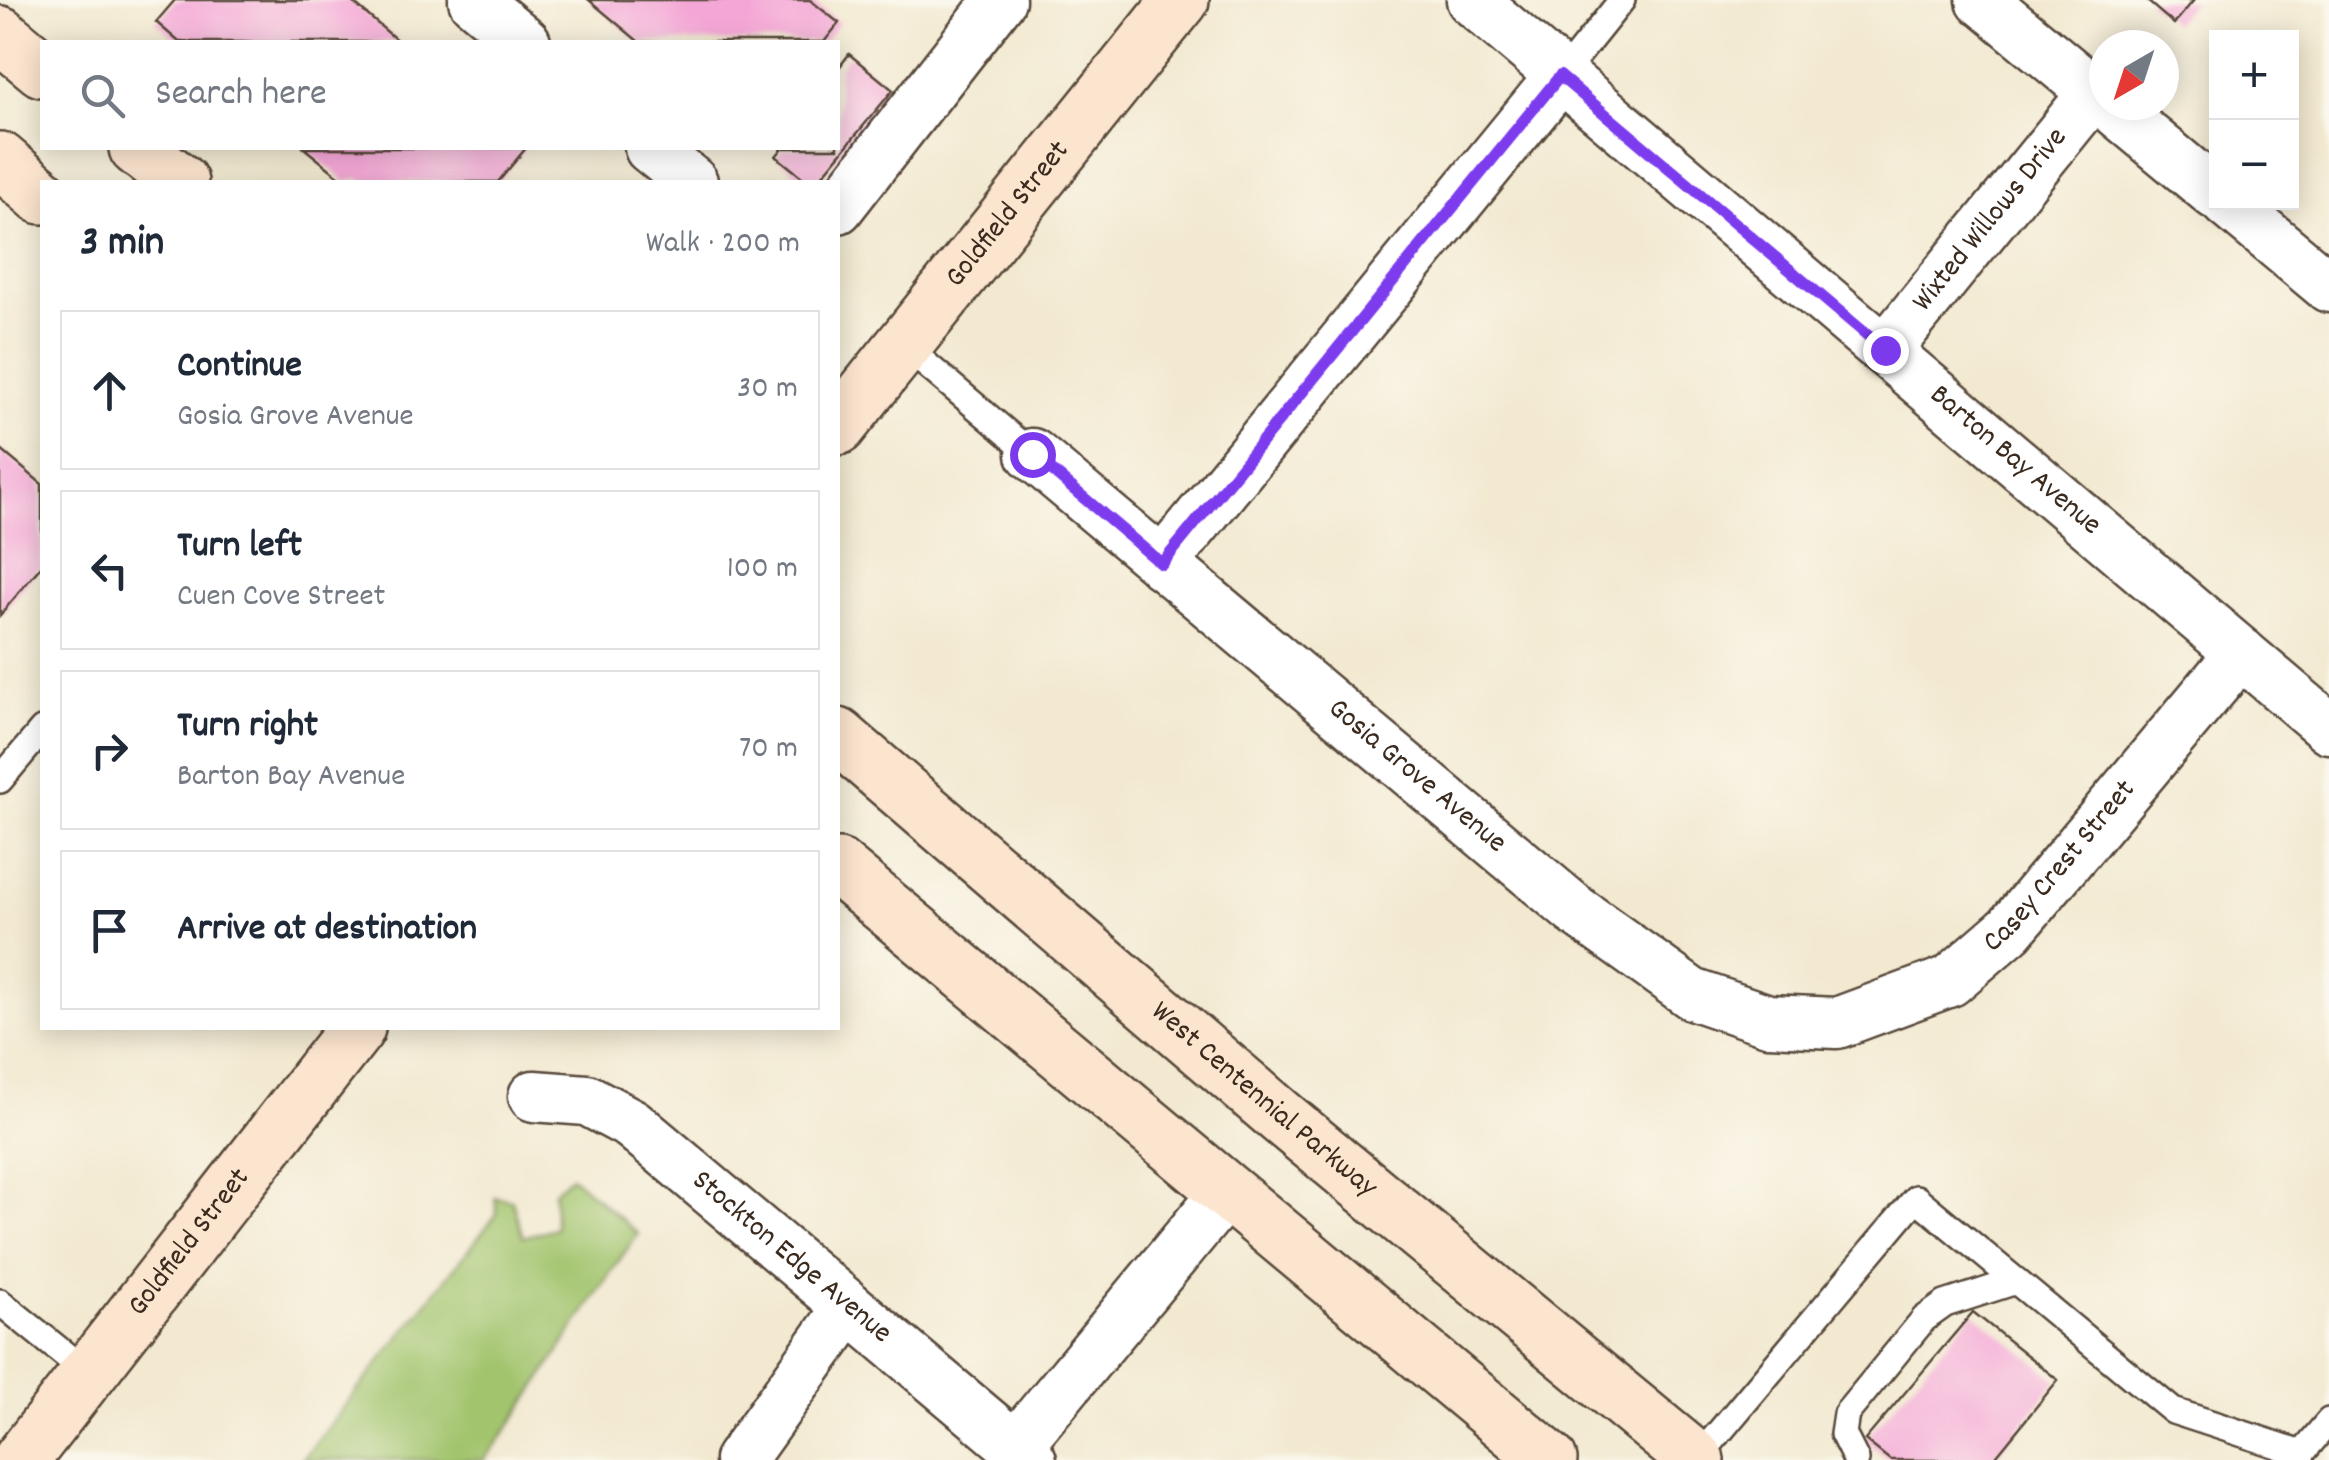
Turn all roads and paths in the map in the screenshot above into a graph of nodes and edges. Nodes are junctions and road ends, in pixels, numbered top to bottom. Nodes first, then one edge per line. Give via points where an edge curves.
1 (474, 0) edge
2 (1000, 0) edge
3 (1181, 0) edge
4 (1472, 0) edge
5 (1622, 0) edge
6 (1982, 0) edge
7 (0, 34) edge
8 (522, 40) edge
9 (40, 67) edge
10 (1560, 76) junction
11 (2089, 89) edge
12 (2089, 115) edge
13 (2126, 120) edge
14 (140, 150) edge
15 (652, 150) edge
16 (0, 160) edge
17 (177, 180) edge
18 (690, 180) edge
19 (2209, 188) edge
20 (40, 194) edge
21 (840, 205) edge
22 (2236, 210) edge
23 (2329, 288) edge
24 (902, 344) junction
25 (1885, 350) junction
26 (840, 423) edge
27 (1032, 454) joint
28 (1162, 564) junction
29 (2240, 653) junction
30 (2329, 728) edge
31 (40, 732) edge
32 (840, 738) edge
33 (0, 780) edge
34 (840, 869) edge
35 (1838, 1023) joint
36 (356, 1030) edge
37 (534, 1096) dead end
38 (1226, 1192) junction
39 (2016, 1281) junction
40 (0, 1302) edge
41 (849, 1307) junction
42 (90, 1376) junction
43 (2329, 1422) edge
44 (1023, 1454) edge
45 (2299, 1456) edge
46 (20, 1460) edge
47 (740, 1460) edge
48 (1550, 1460) edge
49 (1696, 1460) edge
50 (1856, 1460) edge

1 - 8 street
2 - 21 street
3 - 24 main road, Goldfield Street
4 - 10 street, Barton Bay Avenue
5 - 10 lane
6 - 11 street
7 - 9 main road
10 - 25 street, Barton Bay Avenue
10 - 28 street
12 - 25 street, Wixted Willows Drive
13 - 19 street
14 - 17 main road
15 - 18 street
16 - 20 main road
22 - 23 street
24 - 26 main road, Goldfield Street
24 - 27 lane
25 - 29 street, Barton Bay Avenue
27 - 28 street, Gosia Grove Avenue
28 - 35 street, Gosia Grove Avenue via 1576,910 1692,994 1768,1020
29 - 30 street, Barton Bay Avenue
29 - 35 street, Casey Crest Street via 2010,929 1950,981
31 - 33 lane
32 - 49 main road, West Centennial Parkway via 1282,1118
34 - 38 main road
36 - 42 main road, Goldfield Street
37 - 41 street, Stockton Edge Avenue via 588,1100 632,1124
38 - 44 street
38 - 48 main road
39 - 45 lane via 2174,1411
39 - 49 lane via 1916,1198
39 - 50 lane via 1945,1304 1924,1319 1846,1414 1843,1434
40 - 42 lane
41 - 44 street, Stockton Edge Avenue
41 - 47 street
42 - 46 main road, Goldfield Street
43 - 45 lane

